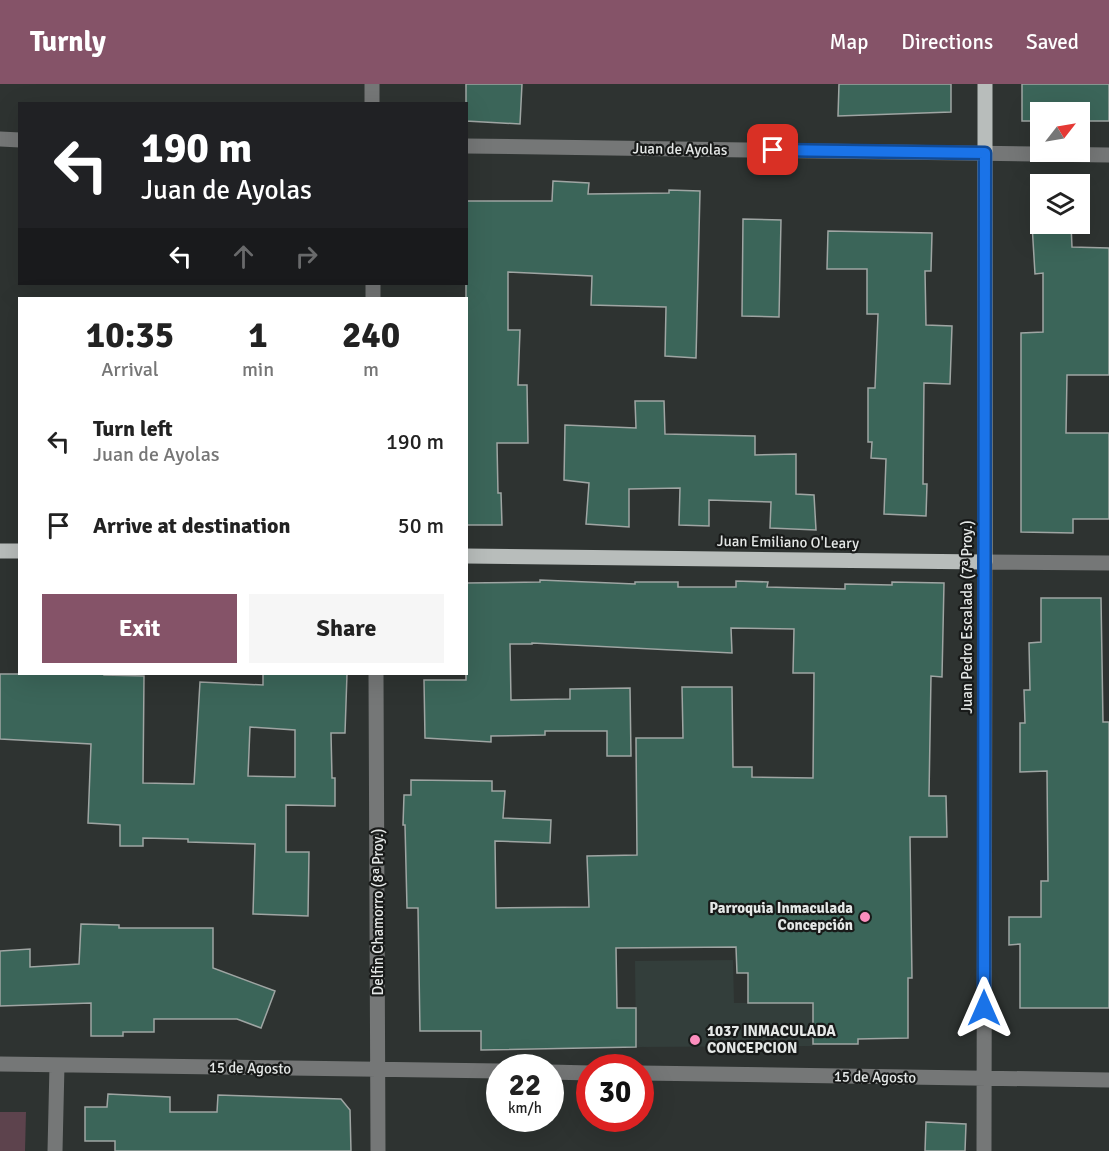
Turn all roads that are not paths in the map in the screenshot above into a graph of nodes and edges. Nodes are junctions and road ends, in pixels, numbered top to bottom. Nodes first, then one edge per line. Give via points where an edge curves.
1 (372, 84) edge
2 (985, 84) edge
3 (372, 102) edge
4 (0, 140) edge
5 (18, 140) edge
6 (468, 146) edge
7 (985, 153) junction
8 (1109, 155) edge
9 (0, 551) edge
10 (18, 552) edge
11 (468, 556) edge
12 (985, 562) junction
13 (1109, 563) edge
14 (376, 675) edge
15 (0, 1064) edge
16 (57, 1065) junction
17 (378, 1070) junction
18 (486, 1071) edge
19 (654, 1073) edge
20 (984, 1079) junction
21 (1109, 1080) edge
22 (55, 1151) edge
23 (378, 1151) edge
24 (984, 1151) edge

1 - 3 street
2 - 7 main road, Juan Pedro Escalada (7ª Proy.)
4 - 5 street
6 - 7 street, Juan de Ayolas
7 - 8 street, Juan de Ayolas
7 - 12 main road, Juan Pedro Escalada (7ª Proy.)
9 - 10 main road
11 - 12 main road, Juan Emiliano O'Leary
12 - 13 street, Juan Emiliano O'Leary
12 - 20 street, Juan Pedro Escalada (7ª Proy.)
14 - 17 street, Delfin Chamorro (8ª Proy.)
15 - 16 street, 15 de Agosto
16 - 17 street, 15 de Agosto
16 - 22 street
17 - 18 street, 15 de Agosto
17 - 23 street, Delfin Chamorro (8ª Proy.)
19 - 20 street, 15 de Agosto
20 - 21 street, 15 de Agosto
20 - 24 street, Juan Pedro Escalada (7ª Proy.)

